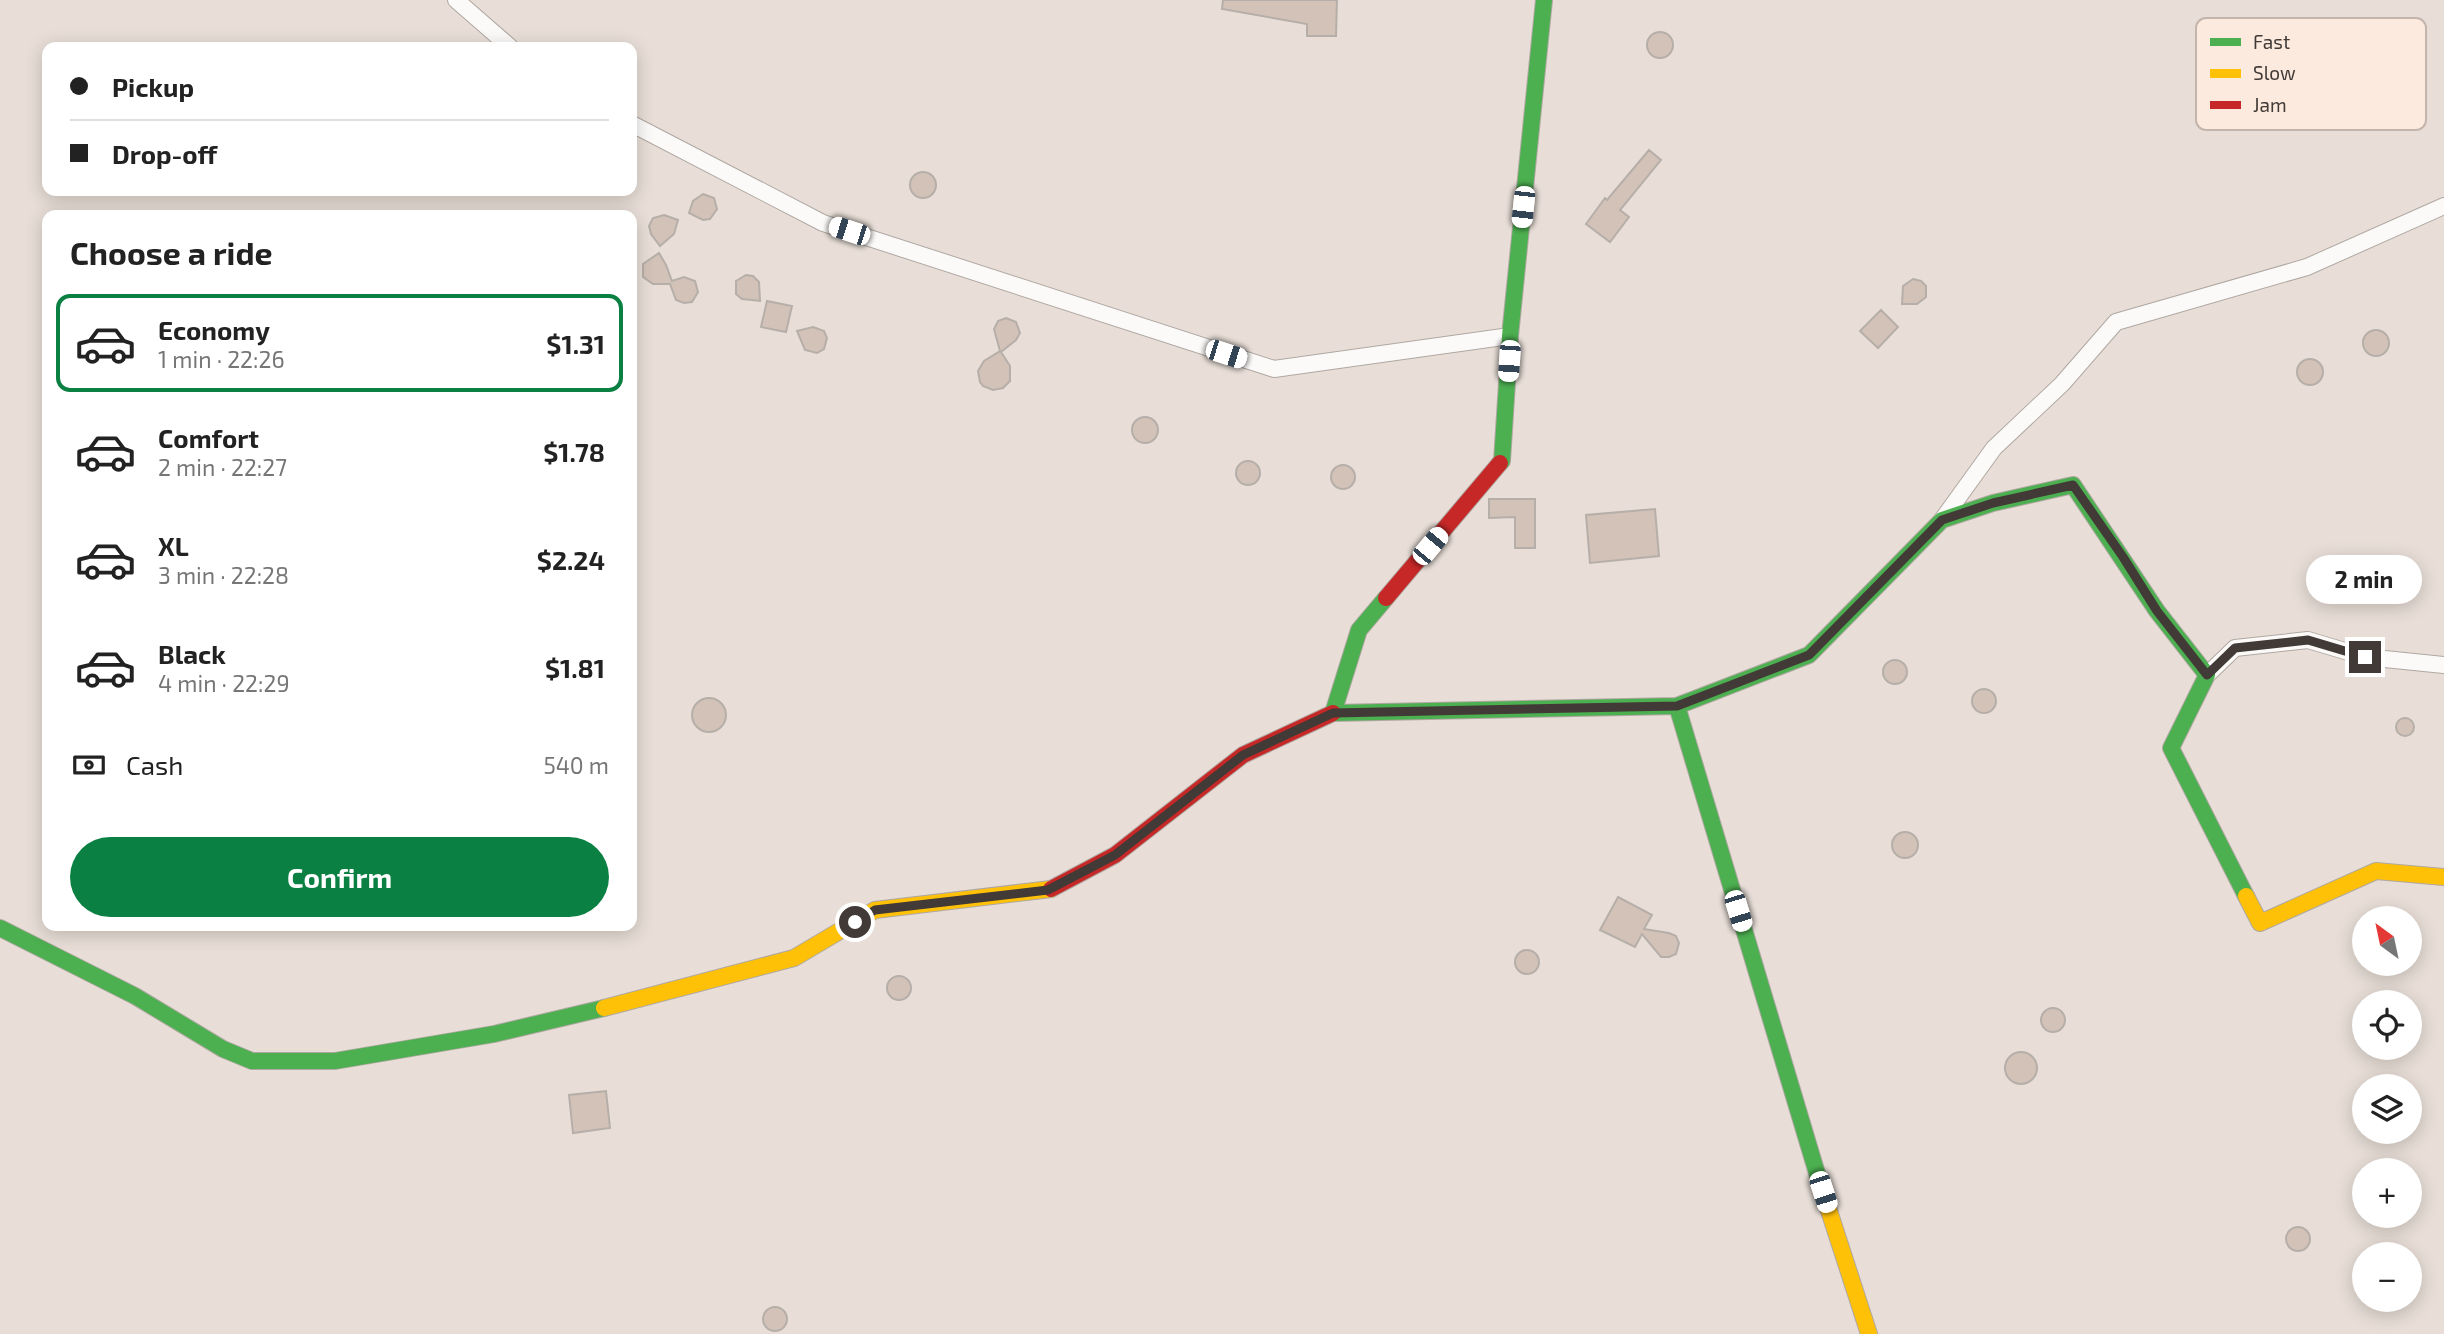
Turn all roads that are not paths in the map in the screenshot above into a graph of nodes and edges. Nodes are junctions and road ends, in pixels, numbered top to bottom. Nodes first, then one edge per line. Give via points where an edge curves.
1 (456, 0) edge
2 (1544, 0) edge
3 (504, 42) edge
4 (637, 127) edge
5 (2444, 206) edge
6 (1510, 336) junction
7 (1942, 520) junction
8 (2444, 665) edge
9 (2207, 675) junction
10 (1677, 706) junction
11 (1333, 713) junction
12 (2444, 877) edge
13 (0, 928) edge
14 (1868, 1334) edge

1 - 3 street
2 - 6 street
4 - 6 street via 824,223 1274,369
5 - 7 street via 2307,267 2116,322 2062,384 1994,448
6 - 11 street via 1502,461 1359,631
7 - 9 street via 2073,485 2157,611
7 - 10 street via 1809,655
8 - 9 street via 2365,657 2308,640 2235,648
9 - 12 street via 2171,748 2260,923 2376,871
10 - 11 street
10 - 14 street
11 - 13 street via 1243,755 1115,855 1048,890 875,910 794,958 494,1034 335,1061 252,1061

